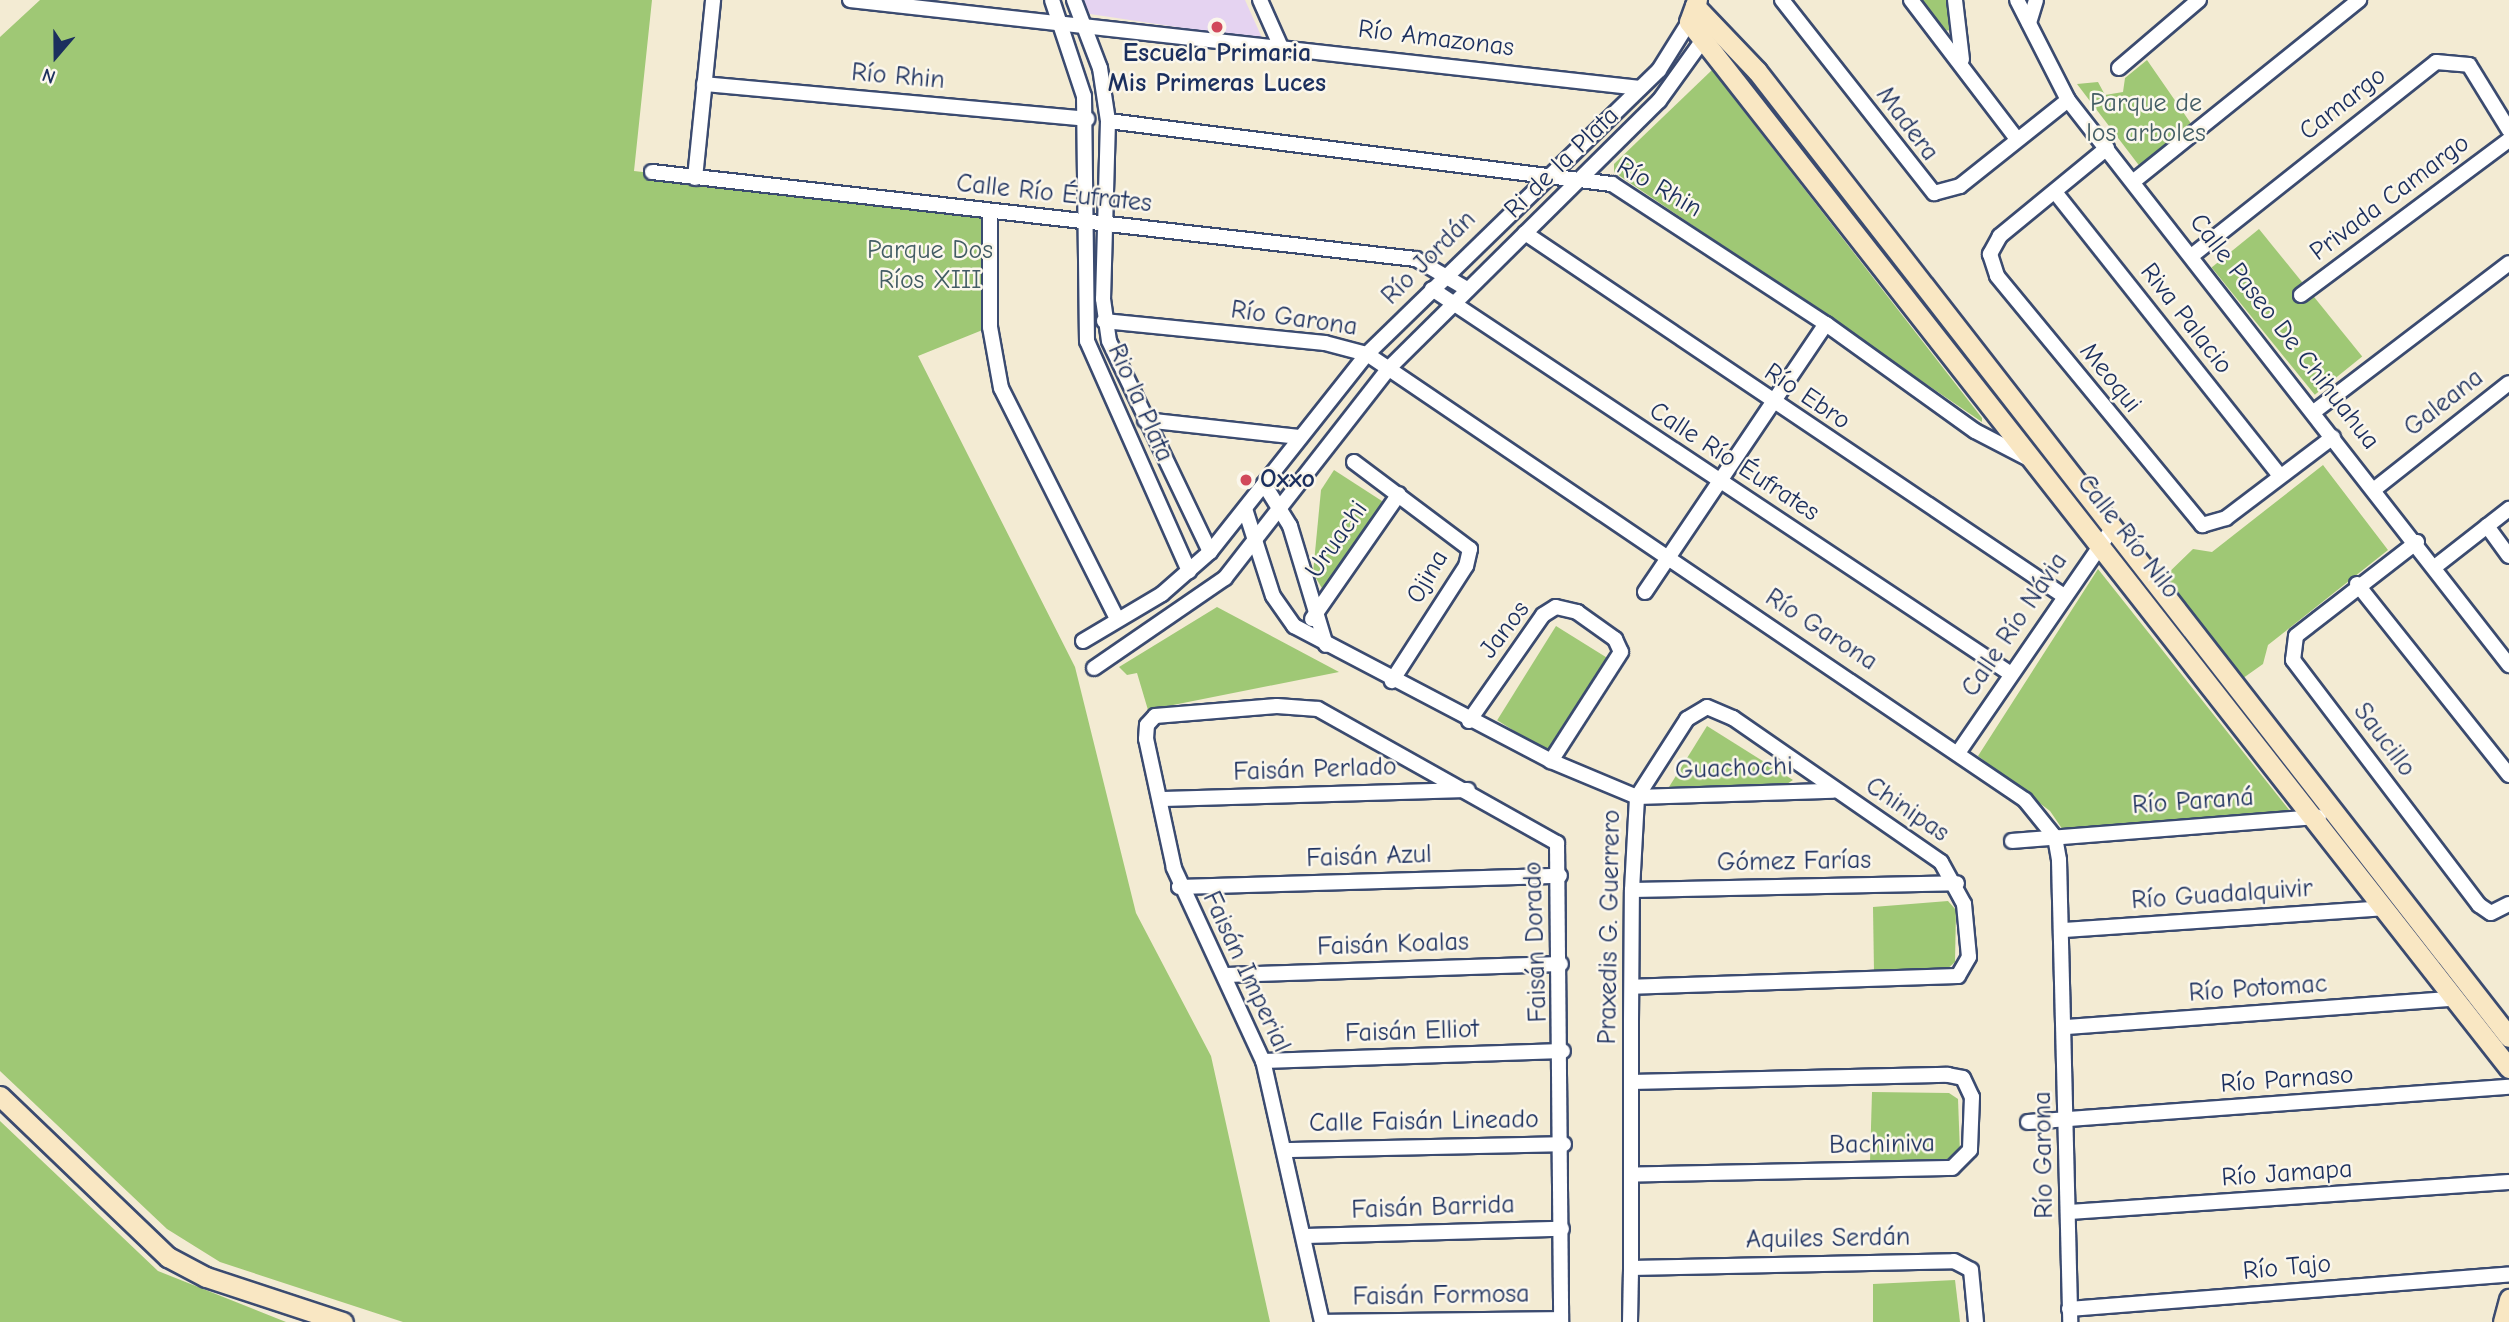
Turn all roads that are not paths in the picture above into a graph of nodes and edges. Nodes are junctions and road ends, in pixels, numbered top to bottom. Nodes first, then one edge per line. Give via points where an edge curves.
1 (713, 0) edge
2 (850, 0) edge
3 (1052, 0) edge
4 (1074, 0) edge
5 (1260, 0) edge
6 (1782, 0) edge
7 (1911, 0) edge
8 (1955, 0) edge
9 (2017, 0) edge
10 (2036, 0) edge
11 (2199, 0) edge
12 (2359, 0) edge
13 (1702, 14) edge
14 (1062, 22) junction
15 (2029, 23) junction
16 (1084, 25) junction
17 (1280, 45) junction
18 (1962, 60) junction
19 (2119, 68) dead end
20 (704, 84) junction
21 (1640, 88) junction
22 (2068, 100) junction
23 (1087, 119) junction
24 (1108, 121) junction
25 (2509, 130) edge
26 (2017, 138) junction
27 (2509, 140) edge
28 (2107, 148) junction
29 (652, 172) dead end
30 (1552, 173) junction
31 (1584, 177) junction
32 (695, 178) junction
33 (2134, 181) junction
34 (2055, 192) junction
35 (989, 212) junction
36 (1086, 221) junction
37 (1105, 223) junction
38 (1525, 233) junction
39 (2193, 254) junction
40 (2509, 263) edge
41 (1447, 273) junction
42 (1432, 289) junction
43 (1467, 289) junction
44 (2301, 295) dead end
45 (1452, 304) junction
46 (1104, 321) junction
47 (1826, 324) junction
48 (1367, 354) junction
49 (1388, 369) junction
50 (2509, 383) edge
51 (1773, 404) junction
52 (2315, 411) junction
53 (1145, 420) junction
54 (1299, 437) junction
55 (2333, 437) junction
56 (1354, 462) dead end
57 (2038, 463) junction
58 (2280, 476) junction
59 (1720, 482) junction
60 (1264, 484) junction
61 (2376, 488) junction
62 (1399, 494) junction
63 (1282, 508) junction
64 (1245, 509) junction
65 (2509, 509) edge
66 (2487, 526) junction
67 (2106, 537) junction
68 (1256, 541) junction
69 (2417, 542) junction
70 (1210, 552) junction
71 (2509, 556) edge
72 (1668, 559) junction
73 (2436, 566) junction
74 (1189, 571) junction
75 (2357, 584) junction
76 (1645, 592) dead end
77 (2064, 596) junction
78 (1314, 615) junction
79 (1117, 620) junction
80 (1304, 633) junction
81 (1083, 641) dead end
82 (1326, 645) junction
83 (2509, 665) edge
84 (1094, 668) dead end
85 (2011, 674) junction
86 (1392, 681) junction
87 (1469, 721) junction
88 (1147, 724) joint
89 (1960, 750) junction
90 (1551, 761) junction
91 (2509, 775) edge
92 (1469, 790) junction
93 (1833, 791) junction
94 (1637, 797) junction
95 (1162, 799) junction
96 (2334, 816) junction
97 (2311, 818) junction
98 (2055, 837) junction
99 (2012, 841) dead end
100 (1560, 876) junction
101 (1957, 883) junction
102 (1179, 887) junction
103 (1632, 890) junction
104 (2509, 904) edge
105 (2383, 908) junction
106 (2064, 930) junction
107 (1561, 964) junction
108 (1226, 975) junction
109 (1632, 987) junction
110 (2452, 999) junction
111 (2067, 1027) junction
112 (2509, 1037) edge
113 (1563, 1051) junction
114 (1262, 1061) junction
115 (2509, 1068) edge
116 (1631, 1082) junction
117 (2509, 1087) edge
118 (0, 1096) edge
119 (2068, 1120) junction
120 (2028, 1122) dead end
121 (1564, 1144) junction
122 (1286, 1150) junction
123 (1632, 1175) junction
124 (2509, 1182) edge
125 (2069, 1212) junction
126 (1562, 1229) junction
127 (1304, 1236) junction
128 (1631, 1268) junction
129 (2509, 1274) edge
130 (2509, 1298) edge
131 (2070, 1316) edge
132 (1561, 1320) edge
133 (343, 1322) edge
134 (1322, 1322) edge
135 (1630, 1322) edge
136 (1976, 1322) edge
137 (2503, 1322) edge

1 - 20 street
2 - 14 street, Río Amazonas
3 - 14 street, Rio la Plata
4 - 16 street, Rio la Plata
5 - 17 street
6 - 26 street, Madera via 1934,193 1960,186
7 - 18 street
8 - 18 street
9 - 15 street, Calle Paseo De Chihuahua
10 - 15 street
11 - 19 street
12 - 33 street
13 - 21 street, Río Jordán
13 - 31 street, Ri de la Plata via 1659,101
13 - 57 street, Calle Río Nilo
13 - 67 street, Calle Río Nilo
14 - 16 street, Río Amazonas
14 - 23 street, Rio la Plata
15 - 22 street, Calle Paseo De Chihuahua
16 - 17 street, Río Amazonas
16 - 24 street, Rio la Plata
17 - 21 street, Río Amazonas
18 - 26 street
20 - 23 street, Río Rhin
20 - 32 street
21 - 30 street, Río Jordán
22 - 26 street, Madera
22 - 28 street, Calle Paseo De Chihuahua
23 - 36 street, Rio la Plata
24 - 30 street, Río Rhin
24 - 37 street, Rio la Plata
25 - 39 street, Camargo via 2469,65 2436,62
27 - 44 street, Privada Camargo
28 - 33 street, Calle Paseo De Chihuahua
28 - 34 street, Meoqui
29 - 32 street, Calle Río Éufrates
30 - 31 street, Río Rhin
30 - 41 street, Río Jordán
31 - 38 street, Ri de la Plata
31 - 47 street, Río Rhin via 1623,189
32 - 35 street, Calle Río Éufrates
33 - 39 street, Calle Paseo De Chihuahua
34 - 58 street, Riva Palacio
34 - 58 street, Meoqui via 1992,247 1993,269 2006,287 2195,521 2218,523
35 - 36 street, Calle Río Éufrates
35 - 79 street via 995,369 1008,408
36 - 37 street, Calle Río Éufrates
36 - 74 street, Rio la Plata via 1087,341
37 - 41 street, Calle Río Éufrates via 1416,259
37 - 46 street, Rio la Plata
38 - 43 street, Ri de la Plata
38 - 51 street, Río Ebro
39 - 52 street, Calle Paseo De Chihuahua
40 - 52 street
41 - 42 street, Río Jordán
41 - 43 street, Calle Río Éufrates
42 - 45 street, Calle Río Éufrates
42 - 48 street, Río Jordán
43 - 45 street, Ri de la Plata
45 - 49 street, Ri de la Plata
45 - 59 street, Calle Río Éufrates
46 - 48 street, Río Garona via 1315,342
46 - 53 street, Rio la Plata
47 - 51 street
47 - 57 street, Río Rhin via 1975,431
48 - 49 street, Río Garona
48 - 54 street, Río Jordán
49 - 63 street, Ri de la Plata
49 - 72 street, Río Garona
50 - 61 street, Galeana
51 - 59 street
51 - 77 street, Río Ebro
52 - 55 street, Calle Paseo De Chihuahua
53 - 54 street
53 - 70 street, Rio la Plata
54 - 60 street, Río Jordán
55 - 58 street, Meoqui
55 - 61 street, Calle Paseo De Chihuahua
56 - 62 street, Ojina
57 - 67 street, Calle Río Nilo
59 - 72 street
59 - 85 street, Calle Río Éufrates
60 - 63 street
60 - 64 street, Río Jordán
61 - 69 street, Calle Paseo De Chihuahua
62 - 78 street, Uruachi
62 - 86 street, Ojina via 1470,549 1466,566
63 - 68 street
63 - 78 street
64 - 68 street, Praxedis G. Guerrero
64 - 70 street, Río Jordán
65 - 66 street
66 - 71 street
66 - 73 street
67 - 77 street, Calle Río Návia
67 - 96 street, Calle Río Nilo
67 - 97 street, Calle Río Nilo
68 - 80 street, Praxedis G. Guerrero via 1280,609
68 - 84 street via 1197,603
69 - 73 street, Calle Paseo De Chihuahua
69 - 75 street, Saucillo
70 - 74 street, Río Jordán
72 - 76 street
72 - 89 street, Río Garona
73 - 83 street, Calle Paseo De Chihuahua
74 - 79 street, Río Jordán
75 - 91 street
75 - 104 street, Saucillo via 2296,636 2293,660 2479,905 2491,913
77 - 85 street, Calle Río Návia
78 - 80 street, Uruachi
78 - 82 street
79 - 81 street, Río Jordán
80 - 82 street, Praxedis G. Guerrero
82 - 86 street, Praxedis G. Guerrero
85 - 89 street, Calle Río Návia
86 - 87 street, Praxedis G. Guerrero
87 - 90 street, Praxedis G. Guerrero
87 - 90 street, Janos via 1543,615 1556,607 1577,612 1615,639 1620,652
88 - 92 street, Faisán Dorado via 1163,714 1307,706
88 - 95 street, Faisán Imperial
89 - 98 street, Río Garona via 2025,800
90 - 94 street, Praxedis G. Guerrero
92 - 95 street, Faisán Perlado
92 - 100 street, Faisán Dorado via 1552,836
93 - 94 street, Guachochi
93 - 94 street, Chinipas via 1733,718 1707,707 1687,719
93 - 101 street, Chinipas via 1920,846
94 - 103 street, Praxedis G. Guerrero
95 - 102 street, Faisán Imperial
96 - 97 street, Río Paraná
96 - 112 street, Calle Río Nilo
97 - 98 street, Río Paraná
97 - 105 street, Calle Río Nilo
98 - 99 street, Río Paraná
98 - 106 street, Río Garona
100 - 102 street, Faisán Azul
100 - 107 street, Faisán Dorado
101 - 103 street, Gómez Farías
101 - 109 street, Chinipas via 1969,957 1958,976
102 - 108 street, Faisán Imperial
103 - 109 street, Praxedis G. Guerrero
105 - 106 street, Río Guadalquivir
105 - 110 street, Calle Río Nilo
106 - 111 street, Río Garona
107 - 108 street, Faisán Koalas
107 - 113 street, Faisán Dorado
108 - 114 street, Faisán Imperial
109 - 116 street, Praxedis G. Guerrero
110 - 111 street, Río Potomac
110 - 115 street, Calle Río Nilo
111 - 119 street, Río Garona
113 - 114 street, Faisán Elliot
113 - 121 street, Faisán Dorado
114 - 122 street, Faisán Imperial
116 - 123 street, Praxedis G. Guerrero
116 - 123 street, Bachiniva via 1948,1075 1963,1078 1972,1097 1970,1150 1952,1168
117 - 119 street, Río Parnaso
118 - 133 street via 168,1257 206,1277
119 - 120 street, Río Parnaso
119 - 125 street, Río Garona
121 - 122 street, Calle Faisán Lineado
121 - 126 street, Faisán Dorado
122 - 127 street, Faisán Imperial
123 - 128 street, Praxedis G. Guerrero
124 - 125 street, Río Jamapa
125 - 131 street, Río Garona
126 - 127 street, Faisán Barrida
126 - 132 street, Faisán Dorado
127 - 134 street, Faisán Imperial
128 - 135 street, Praxedis G. Guerrero
128 - 136 street, Aquiles Serdán via 1954,1261 1970,1270
129 - 131 street, Río Tajo
130 - 137 street
132 - 134 street, Faisán Formosa

